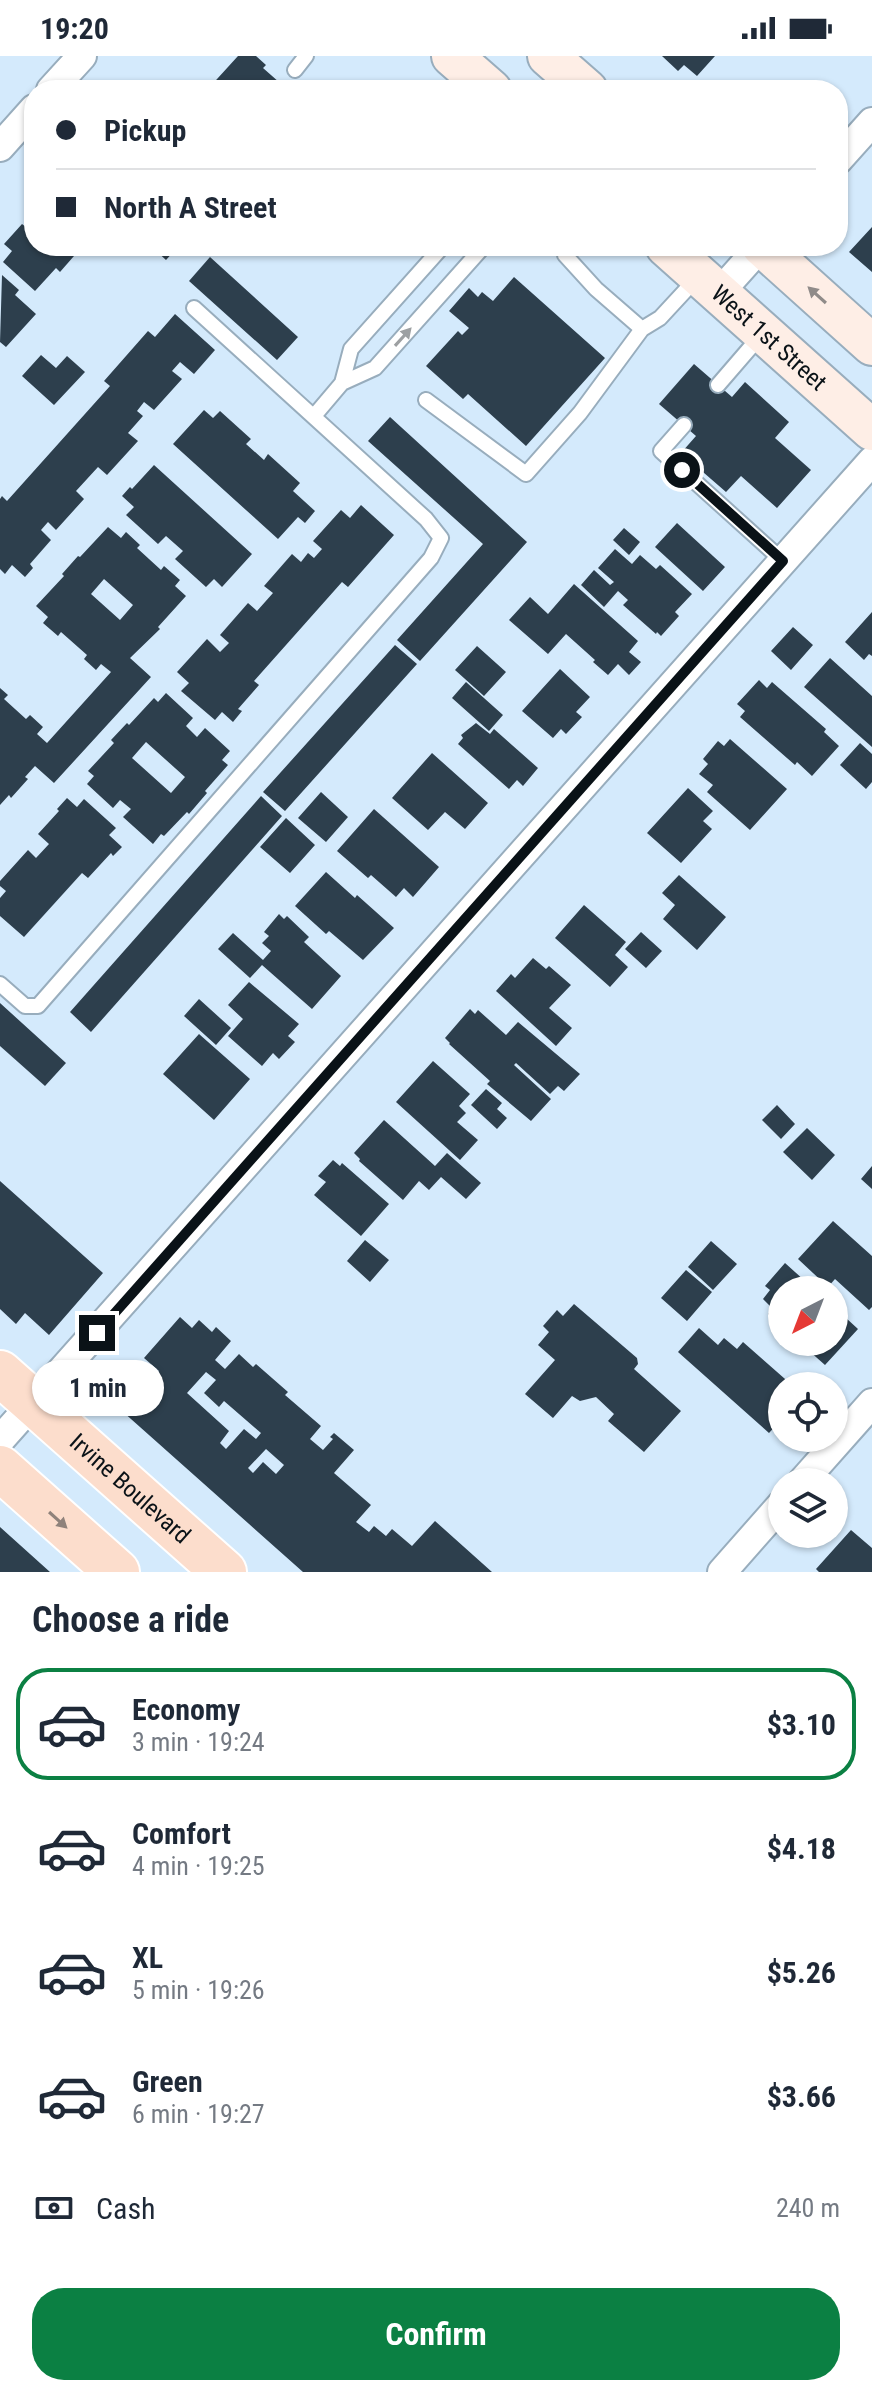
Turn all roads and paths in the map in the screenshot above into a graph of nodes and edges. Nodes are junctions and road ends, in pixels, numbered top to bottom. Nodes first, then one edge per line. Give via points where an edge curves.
1 (82, 56) edge
2 (306, 56) edge
3 (452, 56) edge
4 (548, 56) edge
5 (295, 70) dead end
6 (60, 80) edge
7 (480, 80) edge
8 (576, 80) edge
9 (24, 120) edge
10 (872, 122) edge
11 (0, 147) edge
12 (848, 149) edge
13 (434, 256) edge
14 (475, 256) edge
15 (566, 256) edge
16 (677, 256) edge
17 (747, 256) edge
18 (772, 256) edge
19 (709, 284) junction
20 (194, 308) dead end
21 (642, 329) junction
22 (763, 333) junction
23 (872, 345) edge
24 (342, 383) junction
25 (718, 385) dead end
26 (426, 400) dead end
27 (314, 416) junction
28 (684, 425) dead end
29 (872, 430) edge
30 (872, 461) edge
31 (783, 561) junction
32 (0, 984) edge
33 (0, 1373) edge
34 (872, 1403) edge
35 (35, 1404) junction
36 (0, 1440) edge
37 (0, 1468) edge
38 (814, 1468) edge
39 (768, 1520) edge
40 (117, 1572) edge
41 (224, 1572) edge
42 (722, 1572) edge

1 - 6 street
2 - 5 lane
3 - 7 main road
4 - 8 main road
9 - 11 street
10 - 12 street
13 - 24 lane via 351,349
24 -> 14 lane via 375,368
15 - 21 lane
16 - 19 main road, West 1st Street
17 - 19 street
23 -> 18 main road
19 - 21 lane
19 - 22 main road, West 1st Street
20 - 27 lane
21 - 26 lane via 580,413 526,474
22 - 25 lane
22 - 29 main road, West 1st Street
24 - 27 lane
27 - 32 lane via 426,519 441,538 431,558 38,1006 25,1006
28 - 31 lane via 661,451
30 - 31 street
31 - 35 street
33 - 35 main road, Irvine Boulevard
34 - 38 street
35 - 36 street
35 - 41 main road, Irvine Boulevard
37 -> 40 main road
39 - 42 street

